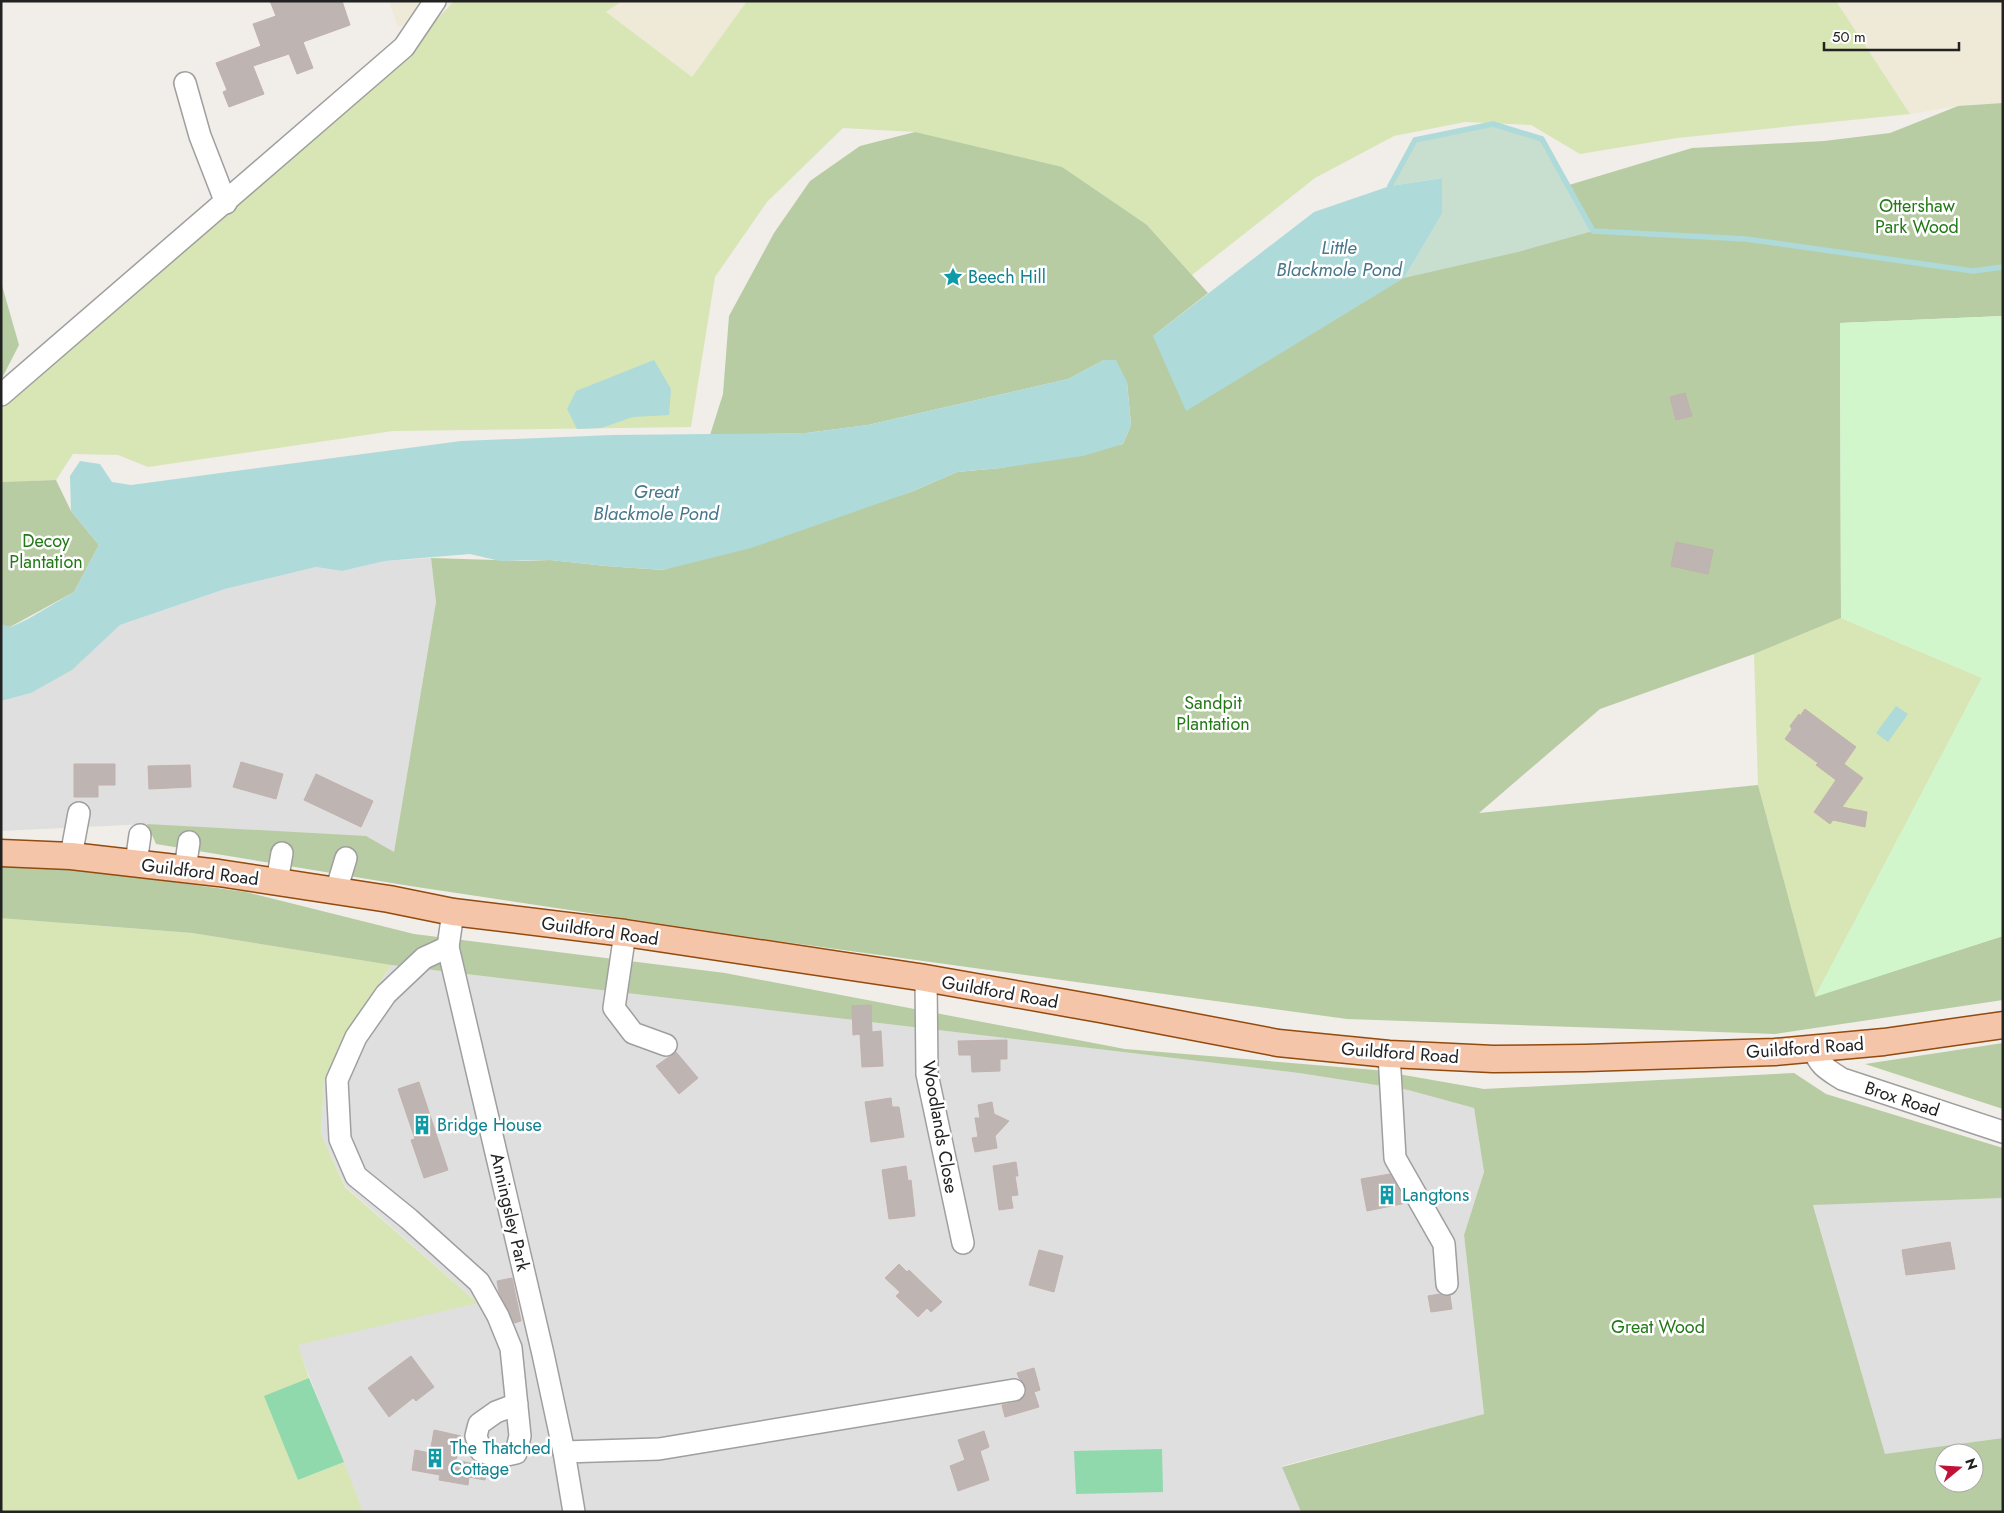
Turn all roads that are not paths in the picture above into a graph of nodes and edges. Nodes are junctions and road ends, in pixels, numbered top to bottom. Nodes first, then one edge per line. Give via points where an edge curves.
1 (435, 1) edge
2 (185, 83) dead end
3 (226, 203) junction
4 (3, 389) edge
5 (79, 813) dead end
6 (140, 835) dead end
7 (189, 842) dead end
8 (1, 853) edge
9 (282, 853) dead end
10 (71, 856) junction
11 (346, 858) dead end
12 (136, 863) junction
13 (185, 869) junction
14 (277, 882) junction
15 (336, 891) junction
16 (453, 912) junction
17 (625, 933) junction
18 (448, 947) junction
19 (926, 980) junction
20 (2003, 1025) edge
21 (666, 1045) dead end
22 (1814, 1049) junction
23 (1389, 1054) junction
24 (2003, 1132) edge
25 (962, 1244) dead end
26 (1447, 1284) dead end
27 (1014, 1390) dead end
28 (517, 1404) dead end
29 (564, 1452) junction
30 (574, 1512) edge

1 - 3 street via 404,48
2 - 3 street via 200,136
3 - 4 street
5 - 10 street
6 - 12 street
7 - 13 street
8 - 10 main road, Guildford Road
9 - 14 street
10 - 12 main road, Guildford Road
11 - 15 street
12 - 13 main road, Guildford Road
13 - 14 main road, Guildford Road
14 - 15 main road, Guildford Road
15 - 16 main road, Guildford Road
16 - 17 main road, Guildford Road
16 - 18 street, Anningsley Park
17 - 19 main road, Guildford Road
17 - 21 street via 614,1008 633,1033
18 - 28 street via 424,958 386,994 356,1037 337,1080 340,1139 356,1176 479,1282 511,1348
18 - 29 street, Anningsley Park
19 - 23 main road, Guildford Road via 1278,1043
19 - 25 street, Woodlands Close via 927,1074
20 - 22 main road, Guildford Road via 1938,1036
22 - 23 main road, Guildford Road via 1548,1059
22 - 24 street, Brox Road via 1823,1067 1842,1079
23 - 26 street via 1395,1158 1444,1244
27 - 29 street via 659,1449
29 - 30 street, Anningsley Park

